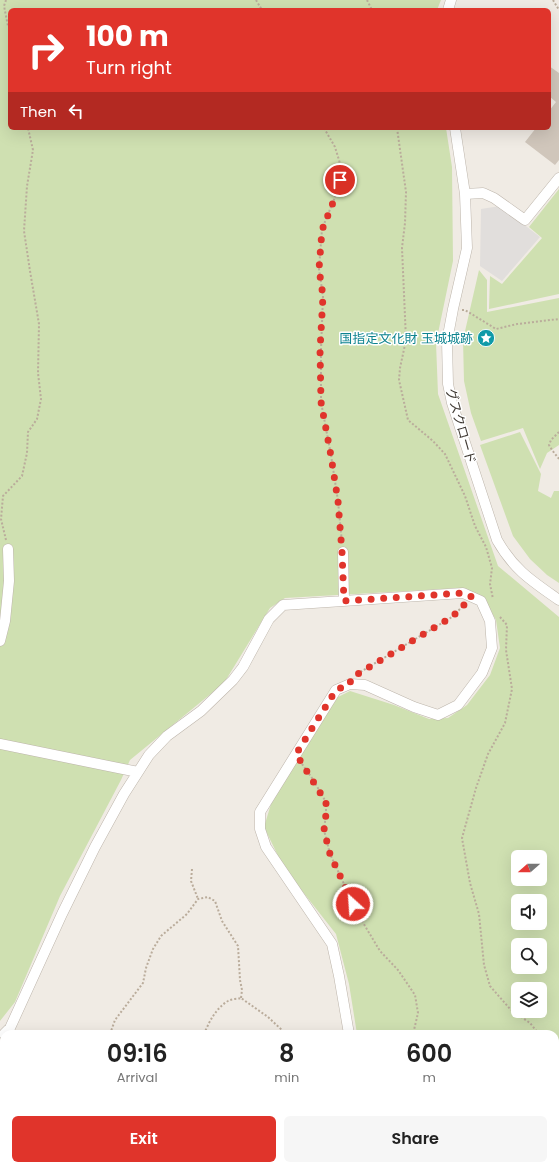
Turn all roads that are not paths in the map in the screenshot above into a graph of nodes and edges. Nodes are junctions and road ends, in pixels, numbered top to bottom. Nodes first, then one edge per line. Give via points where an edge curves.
1 (455, 130) edge
2 (559, 178) edge
3 (465, 194) junction
4 (8, 549) road end
5 (342, 552) road end
6 (559, 600) edge
7 (344, 601) junction
8 (0, 640) edge
9 (0, 744) edge
10 (138, 772) junction
11 (8, 1030) edge
12 (348, 1030) edge

1 - 3 street, グスクロード
2 - 3 street via 525,220 483,193
3 - 6 street, グスクロード via 467,248 447,341 448,384 457,420 497,540 505,555 523,575
4 - 8 street via 9,582 5,621
5 - 7 street
7 - 10 street via 283,605 269,619 243,667 233,680 201,711 167,736 148,755
7 - 12 street via 463,593 481,601 490,621 492,648 482,674 458,705 438,715 366,685 350,684 336,690 260,812 260,829 266,847 332,944
9 - 10 street
10 - 11 street via 95,847

